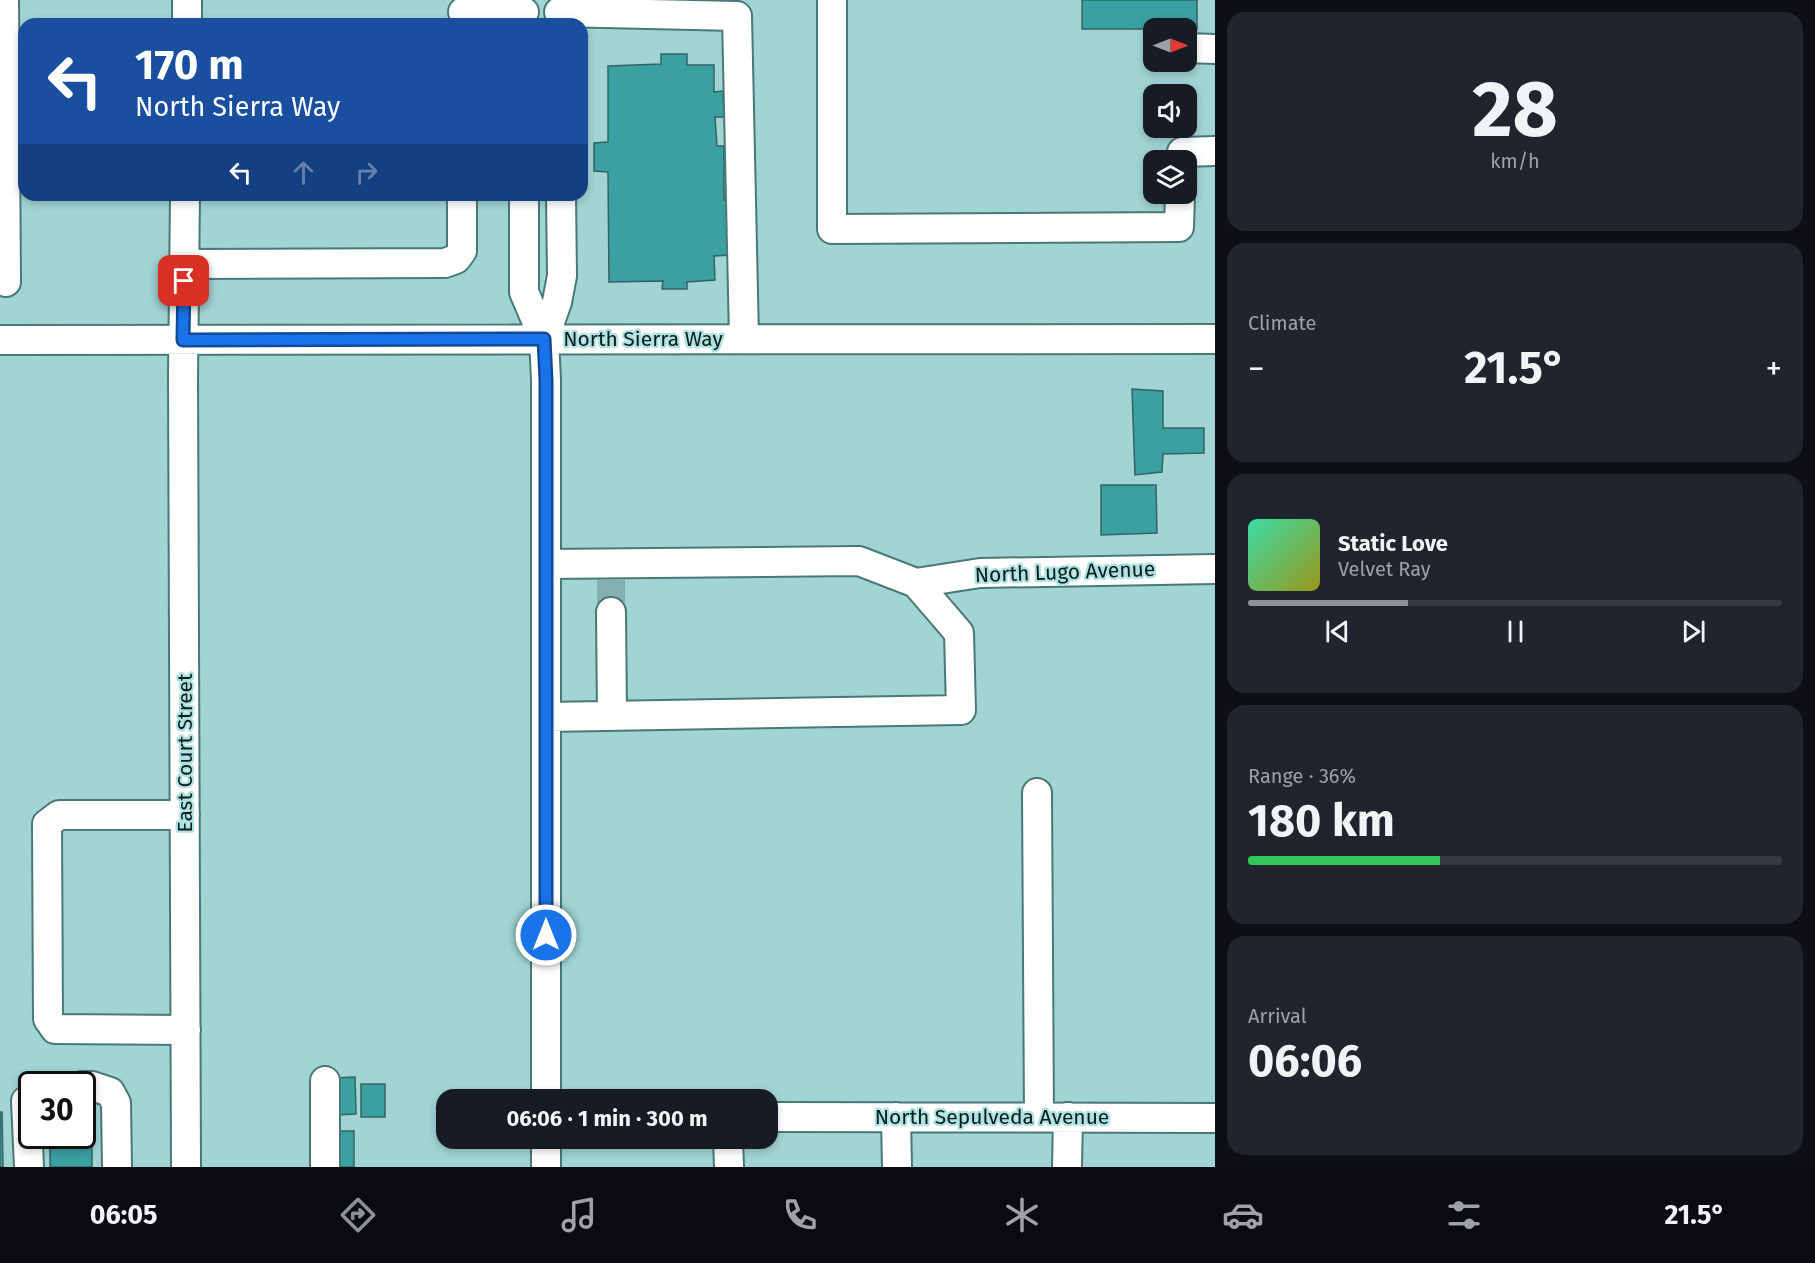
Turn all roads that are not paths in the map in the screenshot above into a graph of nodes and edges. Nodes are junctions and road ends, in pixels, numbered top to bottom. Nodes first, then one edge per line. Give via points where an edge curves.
1 (4, 0) edge
2 (187, 0) edge
3 (832, 0) edge
4 (463, 12) edge
5 (524, 12) edge
6 (559, 12) edge
7 (187, 18) edge
8 (1197, 48) edge
9 (1215, 49) edge
10 (1215, 151) edge
11 (1197, 154) edge
12 (185, 201) edge
13 (462, 201) edge
14 (524, 201) edge
15 (561, 201) edge
16 (1180, 204) edge
17 (184, 264) junction
18 (6, 282) dead end
19 (544, 339) junction
20 (744, 339) junction
21 (1215, 339) edge
22 (0, 340) edge
23 (183, 340) junction
24 (546, 564) junction
25 (1215, 569) edge
26 (916, 583) junction
27 (611, 612) tunnel mouth
28 (612, 716) junction
29 (546, 717) junction
30 (1037, 793) dead end
31 (185, 815) junction
32 (186, 1030) junction
33 (325, 1081) dead end
34 (96, 1087) edge
35 (546, 1089) edge
36 (778, 1117) edge
37 (896, 1117) junction
38 (1039, 1117) junction
39 (1068, 1117) junction
40 (1215, 1118) edge
41 (27, 1149) edge
42 (546, 1149) edge
43 (728, 1149) edge
44 (28, 1167) edge
45 (117, 1167) edge
46 (186, 1167) edge
47 (325, 1167) edge
48 (546, 1167) edge
49 (729, 1167) edge
50 (897, 1167) edge
51 (1067, 1167) edge

1 - 18 street
2 - 7 street
3 - 16 street via 832,229 1179,227
4 - 5 street
6 - 20 street via 737,16
8 - 9 street
10 - 11 street
12 - 17 street, East Court Street
13 - 17 street via 462,251 456,259 445,262
14 - 19 street via 524,292
15 - 19 street via 562,276
17 - 23 street, East Court Street
19 - 20 street, North Sierra Way
19 - 23 street, North Sierra Way
19 - 24 street
20 - 21 street, North Sierra Way
22 - 23 street, North Sierra Way
23 - 31 street, East Court Street
24 - 26 street via 611,572 660,563 859,561
24 - 29 street
25 - 26 street, North Lugo Avenue via 980,573
26 - 28 street via 959,633 961,711
27 - 28 street
28 - 29 street
29 - 35 street
30 - 38 street
31 - 32 street, East Court Street
31 - 32 street via 59,815 47,824 48,1019 55,1029
32 - 46 street, East Court Street
33 - 47 street
34 - 45 street via 110,1092 116,1103
36 - 37 street, North Sepulveda Avenue
37 - 38 street, North Sepulveda Avenue
37 - 50 street
38 - 39 street, North Sepulveda Avenue
39 - 40 street, North Sepulveda Avenue
39 - 51 street
41 - 44 street
42 - 48 street
43 - 49 street

